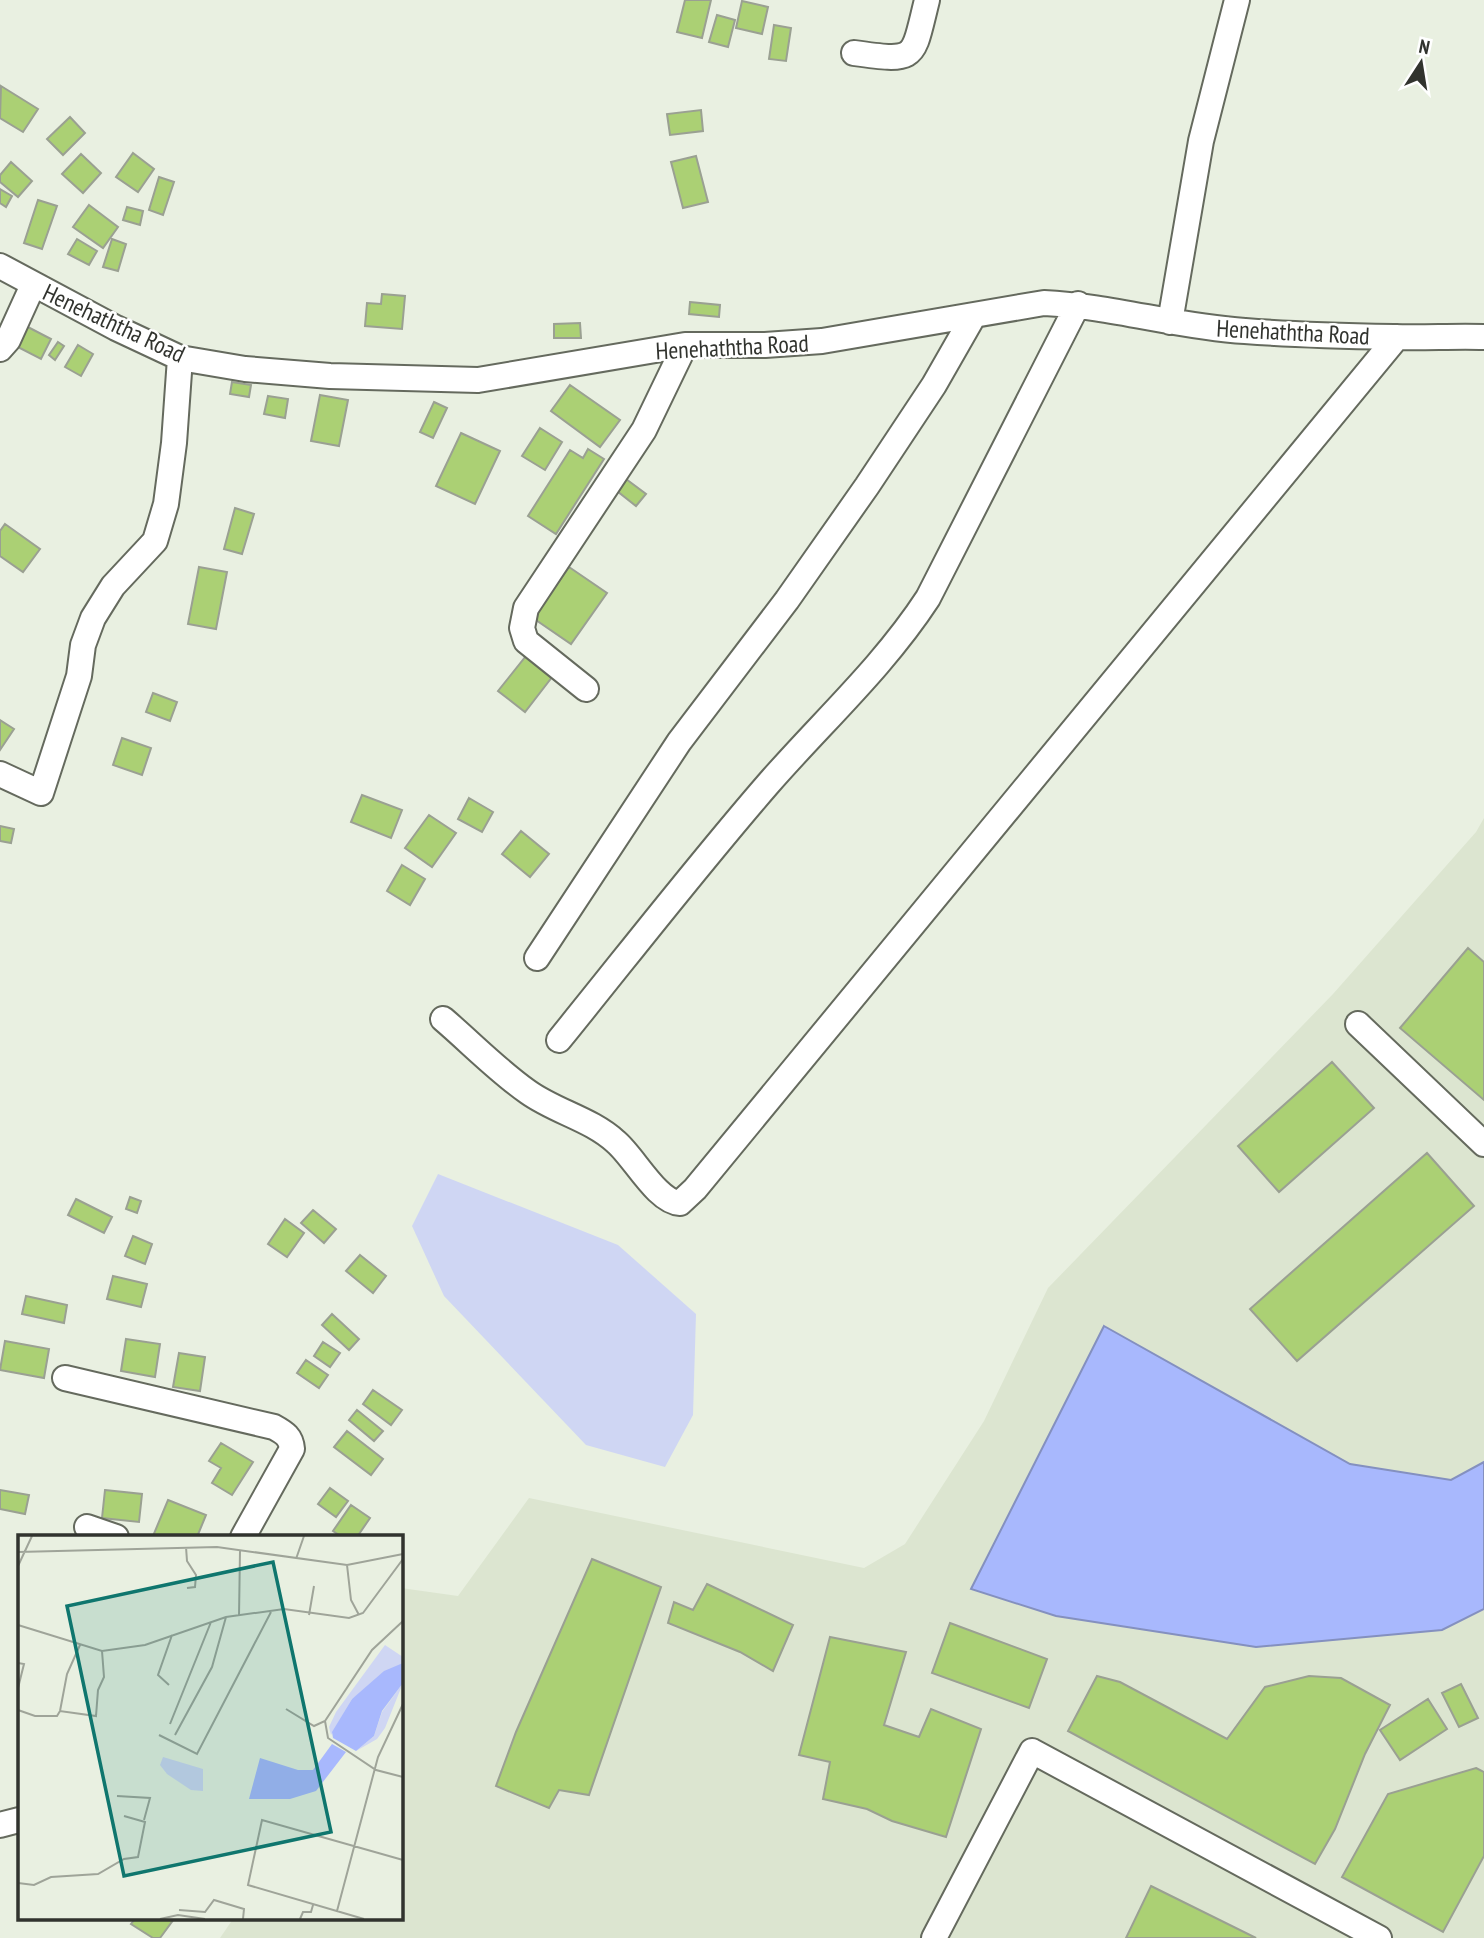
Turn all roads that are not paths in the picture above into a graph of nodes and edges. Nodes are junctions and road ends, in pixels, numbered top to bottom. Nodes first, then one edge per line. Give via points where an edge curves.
1 (927, 0) edge
2 (1237, 0) edge
3 (854, 53) dead end
4 (0, 266) edge
5 (33, 285) junction
6 (1078, 304) junction
7 (974, 315) junction
8 (1170, 321) junction
9 (1397, 337) junction
10 (1484, 337) edge
11 (685, 345) junction
12 (0, 349) edge
13 (180, 358) junction
14 (586, 689) dead end
15 (0, 774) edge
16 (537, 958) dead end
17 (443, 1019) dead end
18 (1358, 1024) dead end
19 (559, 1040) dead end
20 (1484, 1144) edge
21 (65, 1378) dead end
22 (87, 1527) dead end
23 (111, 1535) edge
24 (244, 1535) edge
25 (18, 1819) edge
26 (0, 1825) edge
27 (934, 1938) edge
28 (1379, 1938) edge

1 - 3 street via 915,45 907,55 895,59
2 - 8 street via 1201,141
4 - 5 street, Henehaththa Road
5 - 12 street
5 - 13 street, Henehaththa Road
6 - 7 street, Henehaththa Road via 1044,303
6 - 8 street, Henehaththa Road
6 - 19 street via 928,598 906,631 769,783
7 - 11 street, Henehaththa Road via 822,341
7 - 16 street via 867,486 679,742
8 - 9 street, Henehaththa Road via 1242,331
9 - 10 street, Henehaththa Road
9 - 17 street via 680,1203 672,1203 658,1191 604,1131 527,1091
11 - 13 street, Henehaththa Road via 478,380 330,376
11 - 14 street via 644,430 526,608 522,628 526,641
13 - 15 street via 166,504 155,541 113,586 93,618 41,793
18 - 20 street
21 - 24 street via 284,1432 292,1449
22 - 23 street
25 - 26 street
27 - 28 street via 1032,1751

